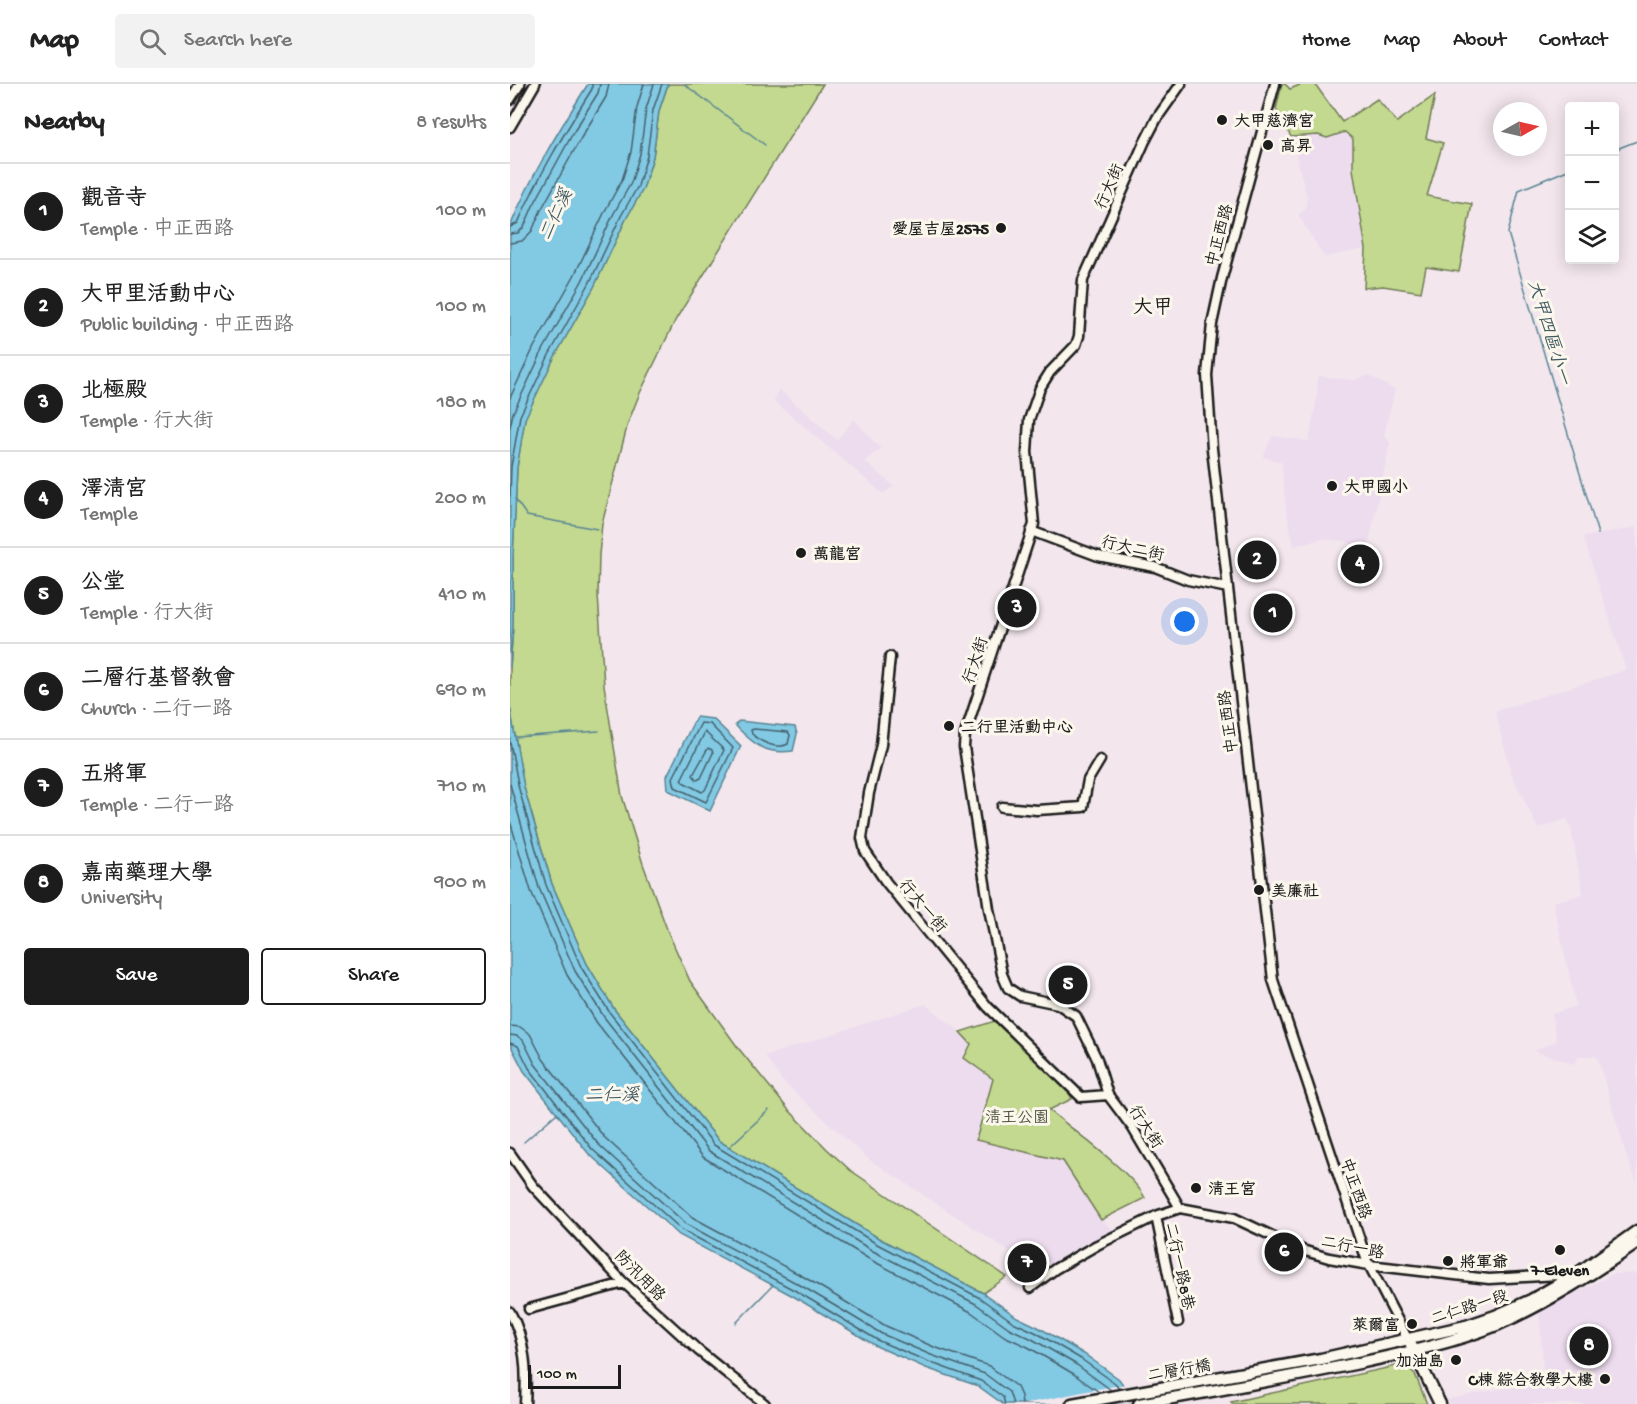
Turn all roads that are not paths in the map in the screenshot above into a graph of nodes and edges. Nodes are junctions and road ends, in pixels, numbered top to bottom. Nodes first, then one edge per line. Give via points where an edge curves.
1 (520, 84) edge
2 (535, 84) edge
3 (1181, 84) edge
4 (1275, 84) edge
5 (510, 100) edge
6 (510, 127) edge
7 (1032, 531) junction
8 (1228, 588) junction
9 (890, 657) dead end
10 (1100, 760) dead end
11 (1002, 807) dead end
12 (1108, 1095) junction
13 (510, 1154) edge
14 (1180, 1208) junction
15 (1156, 1216) junction
16 (1637, 1232) edge
17 (1637, 1244) edge
18 (1369, 1266) junction
19 (1578, 1274) junction
20 (1591, 1274) junction
21 (624, 1283) junction
22 (1030, 1288) dead end
23 (529, 1309) dead end
24 (510, 1312) edge
25 (1178, 1322) dead end
26 (1411, 1344) junction
27 (1292, 1364) joint
28 (1294, 1376) joint
29 (525, 1404) edge
30 (765, 1404) edge
31 (1072, 1404) edge
32 (1139, 1404) edge
33 (1440, 1404) edge

1 - 5 street
2 - 6 street
3 - 7 street, 行大街 via 1150,130 1083,280 1076,345 1050,372 1029,420
4 - 8 street, 中正西路 via 1218,294 1207,375
7 - 8 street, 行大二街 via 1098,555
7 - 12 street, 行大街 via 964,747 1002,974 1008,988 1020,996 1058,1004 1076,1016 1097,1059
8 - 18 street, 中正西路 via 1273,980
9 - 12 street, 行大一街 via 881,746 862,838 865,852 988,1007 1081,1097
10 - 11 street via 1088,780 1083,807
12 - 14 street, 行大街 via 1132,1127
13 - 21 street, 防汛用路 via 533,1186
14 - 15 street, 二行一路
14 - 18 street, 二行一路 via 1234,1218 1302,1250
15 - 22 street, 二行一路 via 1089,1249
15 - 25 street, 二行一路8巷
16 - 19 main road, 二仁路一段
17 - 20 main road, 二仁路一段
18 - 19 street, 二行一路 via 1489,1279
18 - 26 street, 中正西路
19 - 20 street, 二行一路
19 - 26 main road, 二仁路一段 via 1496,1316
20 - 26 main road, 二仁路一段 via 1498,1324 1469,1335
21 - 23 street
21 - 30 street, 防汛用路
24 - 29 street via 524,1353
26 - 27 main road, 二仁路一段
26 - 28 main road, 二仁路一段
26 - 33 main road
27 - 31 main road, 二層行橋
28 - 32 main road, 二層行橋

